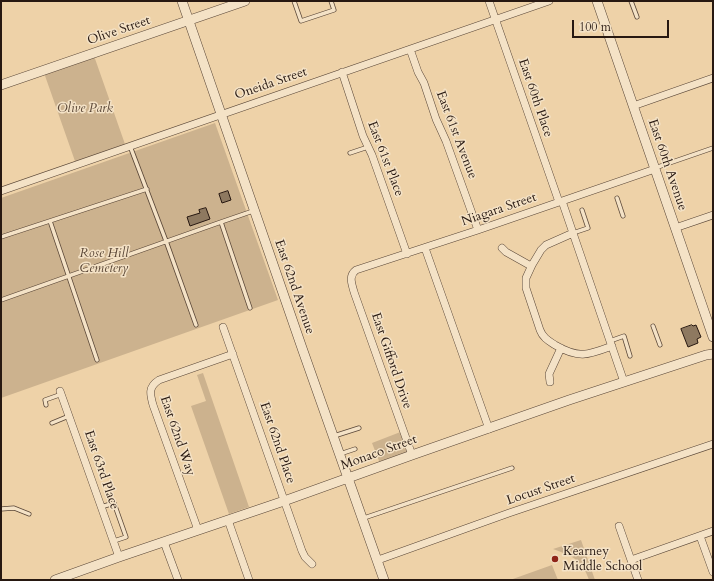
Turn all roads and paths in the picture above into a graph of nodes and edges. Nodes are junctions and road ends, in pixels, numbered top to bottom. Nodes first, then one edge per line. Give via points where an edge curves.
1 (182, 1) edge
2 (245, 1) edge
3 (294, 1) edge
4 (331, 1) edge
5 (489, 1) edge
6 (549, 1) edge
7 (597, 1) edge
8 (631, 1) edge
9 (637, 17) dead end
10 (495, 19) junction
11 (188, 21) junction
12 (410, 48) junction
13 (342, 72) junction
14 (713, 78) edge
15 (1, 84) edge
16 (633, 106) junction
17 (220, 114) junction
18 (130, 145) junction
19 (368, 147) junction
20 (713, 148) edge
21 (350, 154) dead end
22 (655, 169) junction
23 (147, 189) junction
24 (1, 190) edge
25 (616, 198) dead end
26 (560, 202) junction
27 (582, 210) dead end
28 (254, 211) junction
29 (713, 215) edge
30 (623, 216) dead end
31 (50, 221) junction
32 (221, 222) junction
33 (675, 228) junction
34 (478, 230) junction
35 (573, 233) junction
36 (1, 237) edge
37 (166, 241) junction
38 (425, 248) junction
39 (502, 248) dead end
40 (407, 254) junction
41 (531, 266) junction
42 (351, 275) joint
43 (68, 276) junction
44 (1, 300) edge
45 (250, 308) dead end
46 (196, 325) dead end
47 (654, 326) dead end
48 (223, 327) dead end
49 (713, 337) edge
50 (611, 344) junction
51 (660, 346) dead end
52 (561, 348) junction
53 (233, 354) junction
54 (713, 354) edge
55 (630, 356) dead end
56 (97, 360) dead end
57 (550, 382) dead end
58 (624, 382) junction
59 (61, 393) joint
60 (46, 405) dead end
61 (69, 416) junction
62 (52, 422) dead end
63 (359, 428) dead end
64 (489, 428) junction
65 (333, 437) junction
66 (713, 444) edge
67 (355, 449) dead end
68 (339, 454) junction
69 (412, 455) junction
70 (512, 468) dead end
71 (348, 478) junction
72 (284, 501) junction
73 (101, 507) junction
74 (1, 509) edge
75 (29, 514) dead end
76 (362, 519) junction
77 (228, 520) junction
78 (619, 526) dead end
79 (198, 530) junction
80 (713, 531) edge
81 (700, 536) junction
82 (113, 541) junction
83 (164, 542) junction
84 (118, 557) junction
85 (378, 560) junction
86 (631, 560) junction
87 (312, 564) dead end
88 (713, 572) edge
89 (76, 577) edge
90 (55, 580) edge
91 (178, 580) edge
92 (249, 580) edge
93 (384, 580) edge
94 (638, 580) edge

1 - 11 street, East 62nd Avenue
2 - 11 street, Olive Street
3 - 4 lane via 301,21 334,10
5 - 10 street, East 60th Place
6 - 10 street, Oneida Street
7 - 16 street, East 60th Avenue
8 - 9 lane
10 - 12 street, Oneida Street
10 - 26 street, East 60th Place
11 - 15 street, Olive Street
11 - 17 street, East 62nd Avenue
12 - 13 street, Oneida Street
12 - 34 street, East 61st Avenue
13 - 17 street, Oneida Street
13 - 19 street, East 61st Place
14 - 16 street
16 - 22 street, East 60th Avenue
17 - 18 street, Oneida Street
17 - 28 street, East 62nd Avenue
18 - 23 lane
18 - 24 street, Oneida Street
19 - 21 lane
19 - 40 street, East 61st Place
20 - 22 lane
22 - 26 street, Niagara Street
22 - 33 street, East 60th Avenue
23 - 31 lane
23 - 37 lane
25 - 30 lane
26 - 34 street, Niagara Street
26 - 35 street, East 60th Place
27 - 35 lane via 588,228
28 - 32 lane
28 - 65 street, East 62nd Avenue
29 - 33 street
31 - 36 lane
31 - 43 lane
32 - 37 lane
32 - 45 lane
33 - 49 street, East 60th Avenue
34 - 38 street, Niagara Street
35 - 41 street via 546,245
35 - 50 street, East 60th Place
37 - 43 lane
37 - 46 lane
38 - 40 street, Niagara Street
38 - 64 street
39 - 41 street
40 - 42 street, Niagara Street via 356,270
41 - 52 street via 526,278 526,288 540,330 542,335
42 - 69 street, East Gifford Drive via 354,292
43 - 44 lane
43 - 56 lane
47 - 51 lane
48 - 53 street, East 62nd Place
50 - 52 street via 591,354 579,355
50 - 55 lane via 624,336
50 - 58 street, East 60th Place
52 - 57 street via 549,374
53 - 72 street, East 62nd Place
53 - 79 street, East 62nd Way via 159,380 150,391
54 - 58 street, Monaco Street
58 - 64 street, Monaco Street
59 - 60 lane via 44,400
59 - 61 street, East 63rd Place
61 - 62 lane
61 - 73 street, East 63rd Place
63 - 65 lane
64 - 69 street, Monaco Street
65 - 68 street, East 62nd Avenue
66 - 85 street, Locust Street
67 - 68 lane
68 - 71 street, East 62nd Avenue
69 - 71 street, Monaco Street
70 - 76 lane
71 - 72 street, Monaco Street
71 - 76 street, East 62nd Avenue
72 - 77 street, Monaco Street
72 - 87 street, East 62nd Place via 302,551
73 - 82 street, East 63rd Place
73 - 82 lane via 114,503 126,537
74 - 75 lane via 14,508
76 - 85 street, East 62nd Avenue
77 - 79 street, Monaco Street
77 - 92 street
78 - 86 street
79 - 83 street, Monaco Street
80 - 81 street
81 - 86 street
81 - 88 street
82 - 84 street, East 63rd Place
83 - 84 street, Monaco Street
83 - 91 street
84 - 89 street, Monaco Street
85 - 93 street, East 62nd Avenue
86 - 94 street
89 - 90 street, Monaco Street

